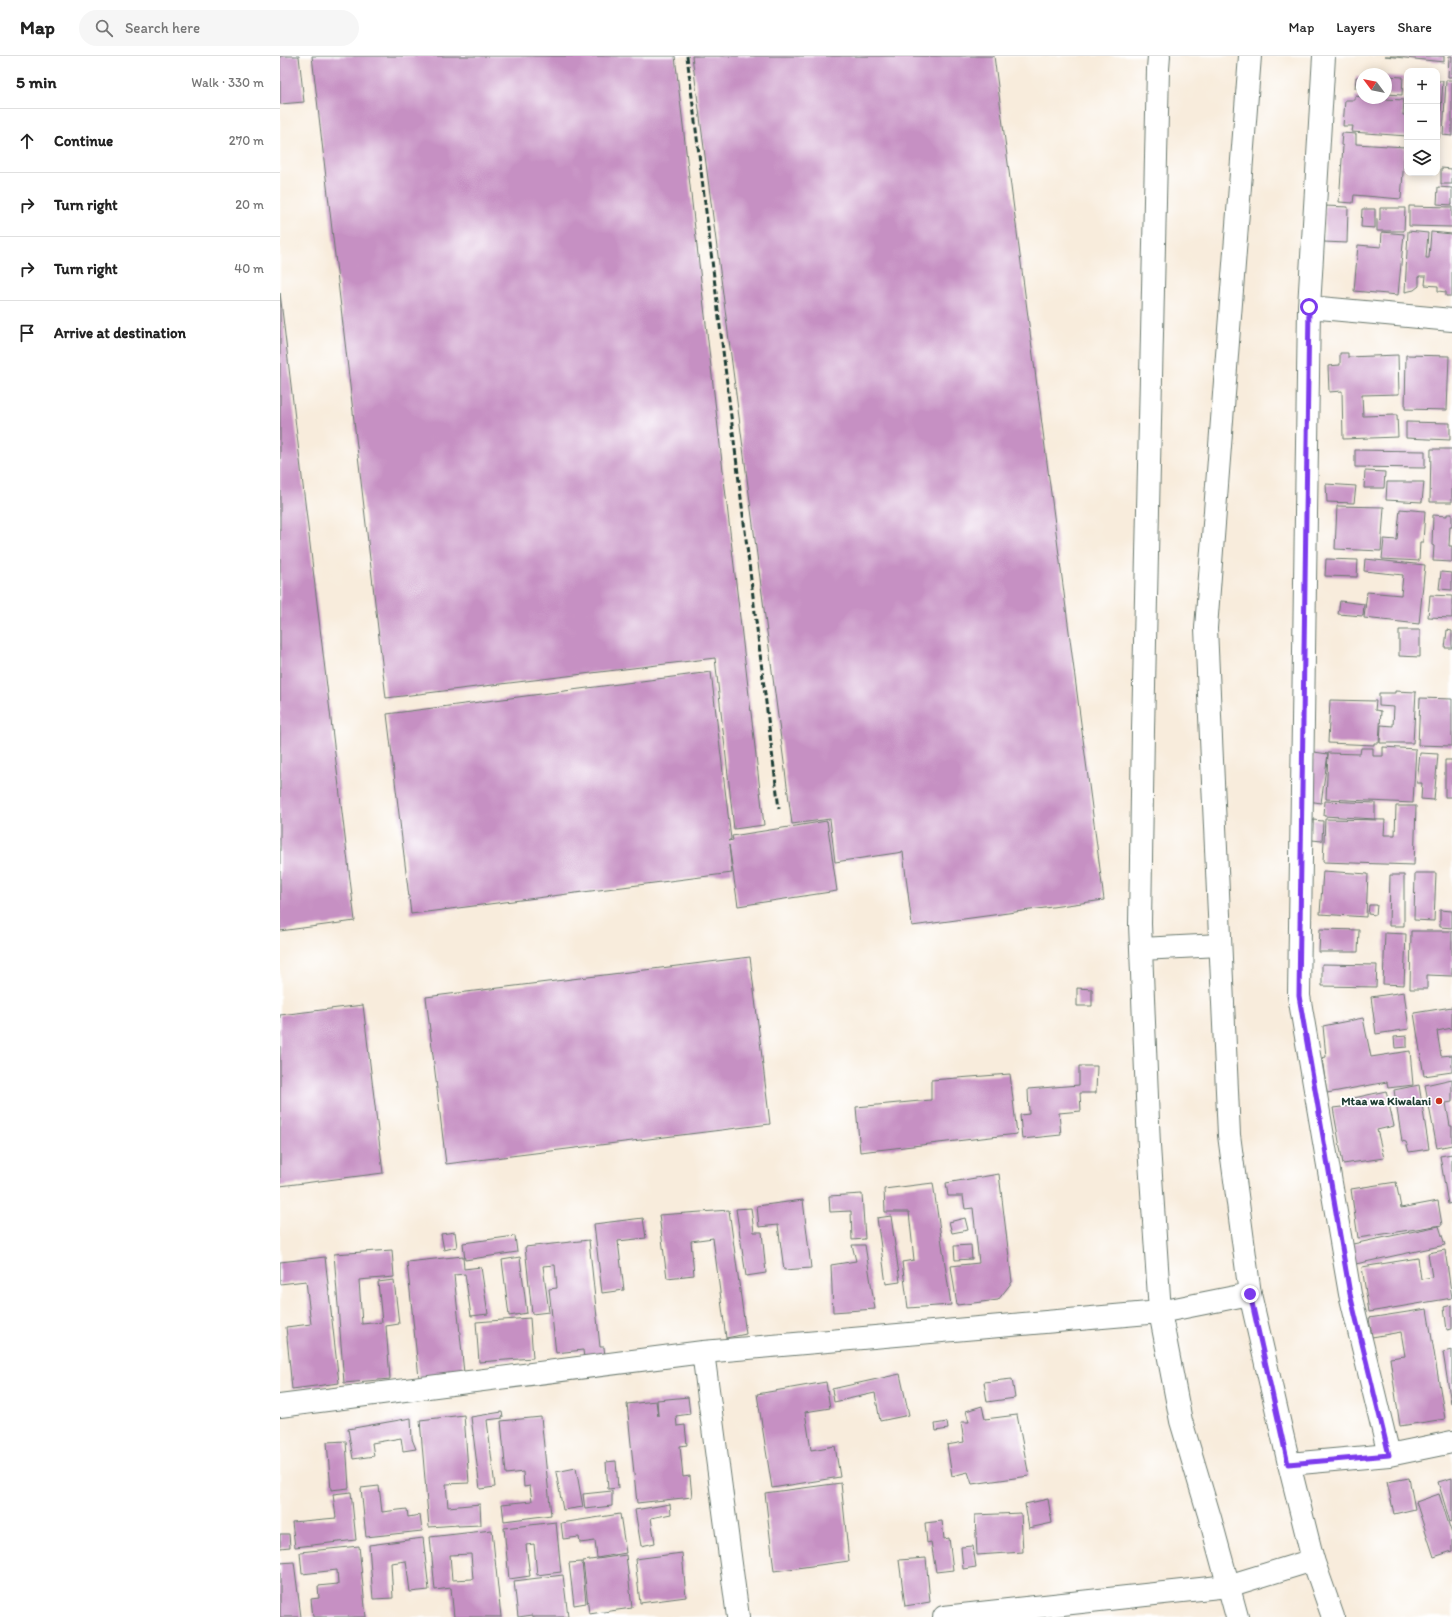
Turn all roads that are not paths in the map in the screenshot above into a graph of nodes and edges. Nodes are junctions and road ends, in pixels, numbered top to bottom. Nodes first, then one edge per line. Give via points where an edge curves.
1 (1159, 56) edge
2 (1250, 56) edge
3 (1324, 56) edge
4 (1309, 307) junction
5 (1452, 320) edge
6 (1220, 945) junction
7 (1142, 949) junction
8 (1250, 1294) junction
9 (1160, 1312) junction
10 (703, 1352) junction
11 (280, 1406) edge
12 (1452, 1442) edge
13 (1389, 1455) junction
14 (1288, 1464) junction
15 (1313, 1560) junction
16 (1228, 1586) junction
17 (738, 1617) edge
18 (944, 1617) edge
19 (1237, 1617) edge
20 (1333, 1617) edge

1 - 7 street via 1143,722 1140,924
2 - 6 street via 1206,628
3 - 4 street
4 - 5 street
4 - 13 street via 1299,996 1350,1294
6 - 7 street
6 - 8 street via 1229,1135
7 - 9 street via 1149,1138
8 - 9 street
8 - 14 street
9 - 10 street
9 - 16 street via 1180,1421
10 - 11 street
10 - 17 street
12 - 13 street
13 - 14 street
14 - 15 street
15 - 16 street
15 - 20 street
16 - 18 street
16 - 19 street

